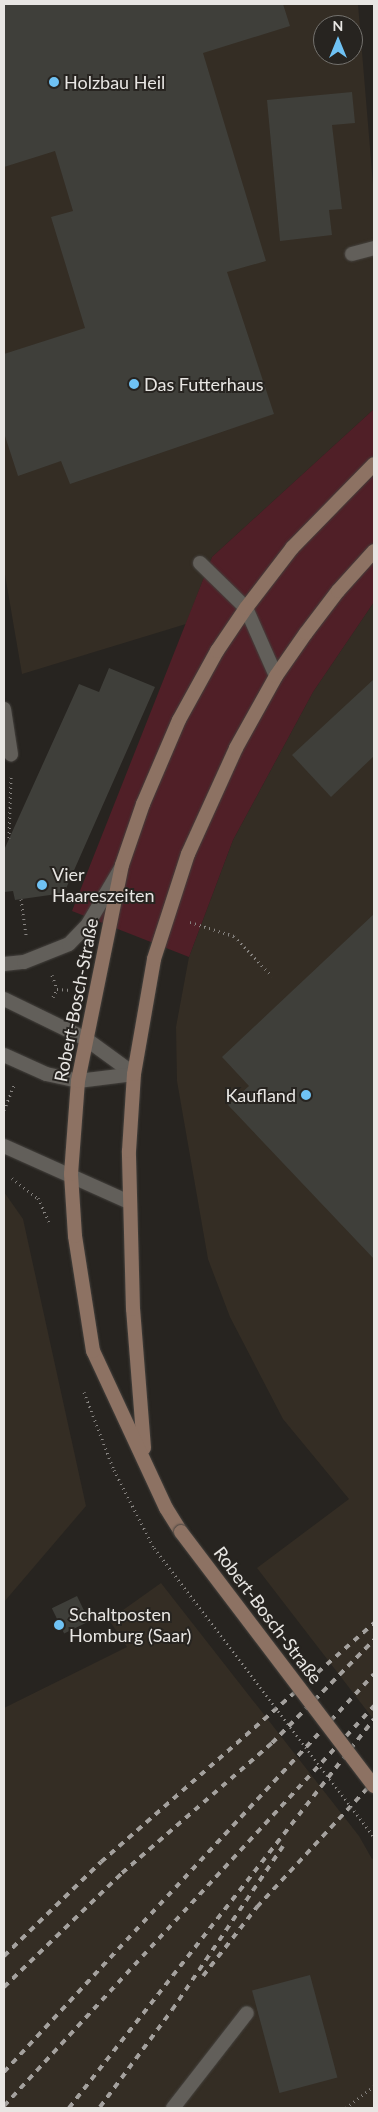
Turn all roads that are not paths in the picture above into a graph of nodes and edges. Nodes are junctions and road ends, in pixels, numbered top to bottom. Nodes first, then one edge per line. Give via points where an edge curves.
1 (374, 248) edge
2 (352, 254) dead end
3 (374, 464) edge
4 (374, 552) edge
5 (200, 563) dead end
6 (246, 608) junction
7 (276, 676) junction
8 (4, 708) edge
9 (11, 754) road end
10 (122, 865) junction
11 (4, 964) edge
12 (4, 999) edge
13 (86, 1039) junction
14 (4, 1055) edge
15 (134, 1074) junction
16 (78, 1082) junction
17 (4, 1146) edge
18 (71, 1174) junction
19 (129, 1202) junction
20 (146, 1459) junction
21 (374, 1786) edge
22 (247, 2013) dead end
23 (173, 2108) edge

1 - 2 street
3 - 6 main road, Robert-Bosch-Straße via 292,548
4 - 7 main road, Robert-Bosch-Straße via 338,591
5 - 6 street
6 - 7 street
6 - 10 main road, Robert-Bosch-Straße via 217,650 179,720 143,804
7 - 15 main road, Robert-Bosch-Straße via 236,748 188,854 166,915 154,958
8 - 9 street
10 - 11 street via 88,924 69,944 24,962
10 - 13 main road, Robert-Bosch-Straße
12 - 13 street
13 - 15 street
13 - 16 main road, Robert-Bosch-Straße
14 - 16 street via 46,1074
15 - 16 street
15 - 19 main road, Robert-Bosch-Straße
16 - 18 main road, Robert-Bosch-Straße
17 - 18 street
18 - 19 street
18 - 20 main road, Robert-Bosch-Straße via 75,1236 93,1350
19 - 20 main road, Robert-Bosch-Straße via 133,1309
20 - 21 main road, Robert-Bosch-Straße, bridge via 166,1508 181,1532
22 - 23 street

